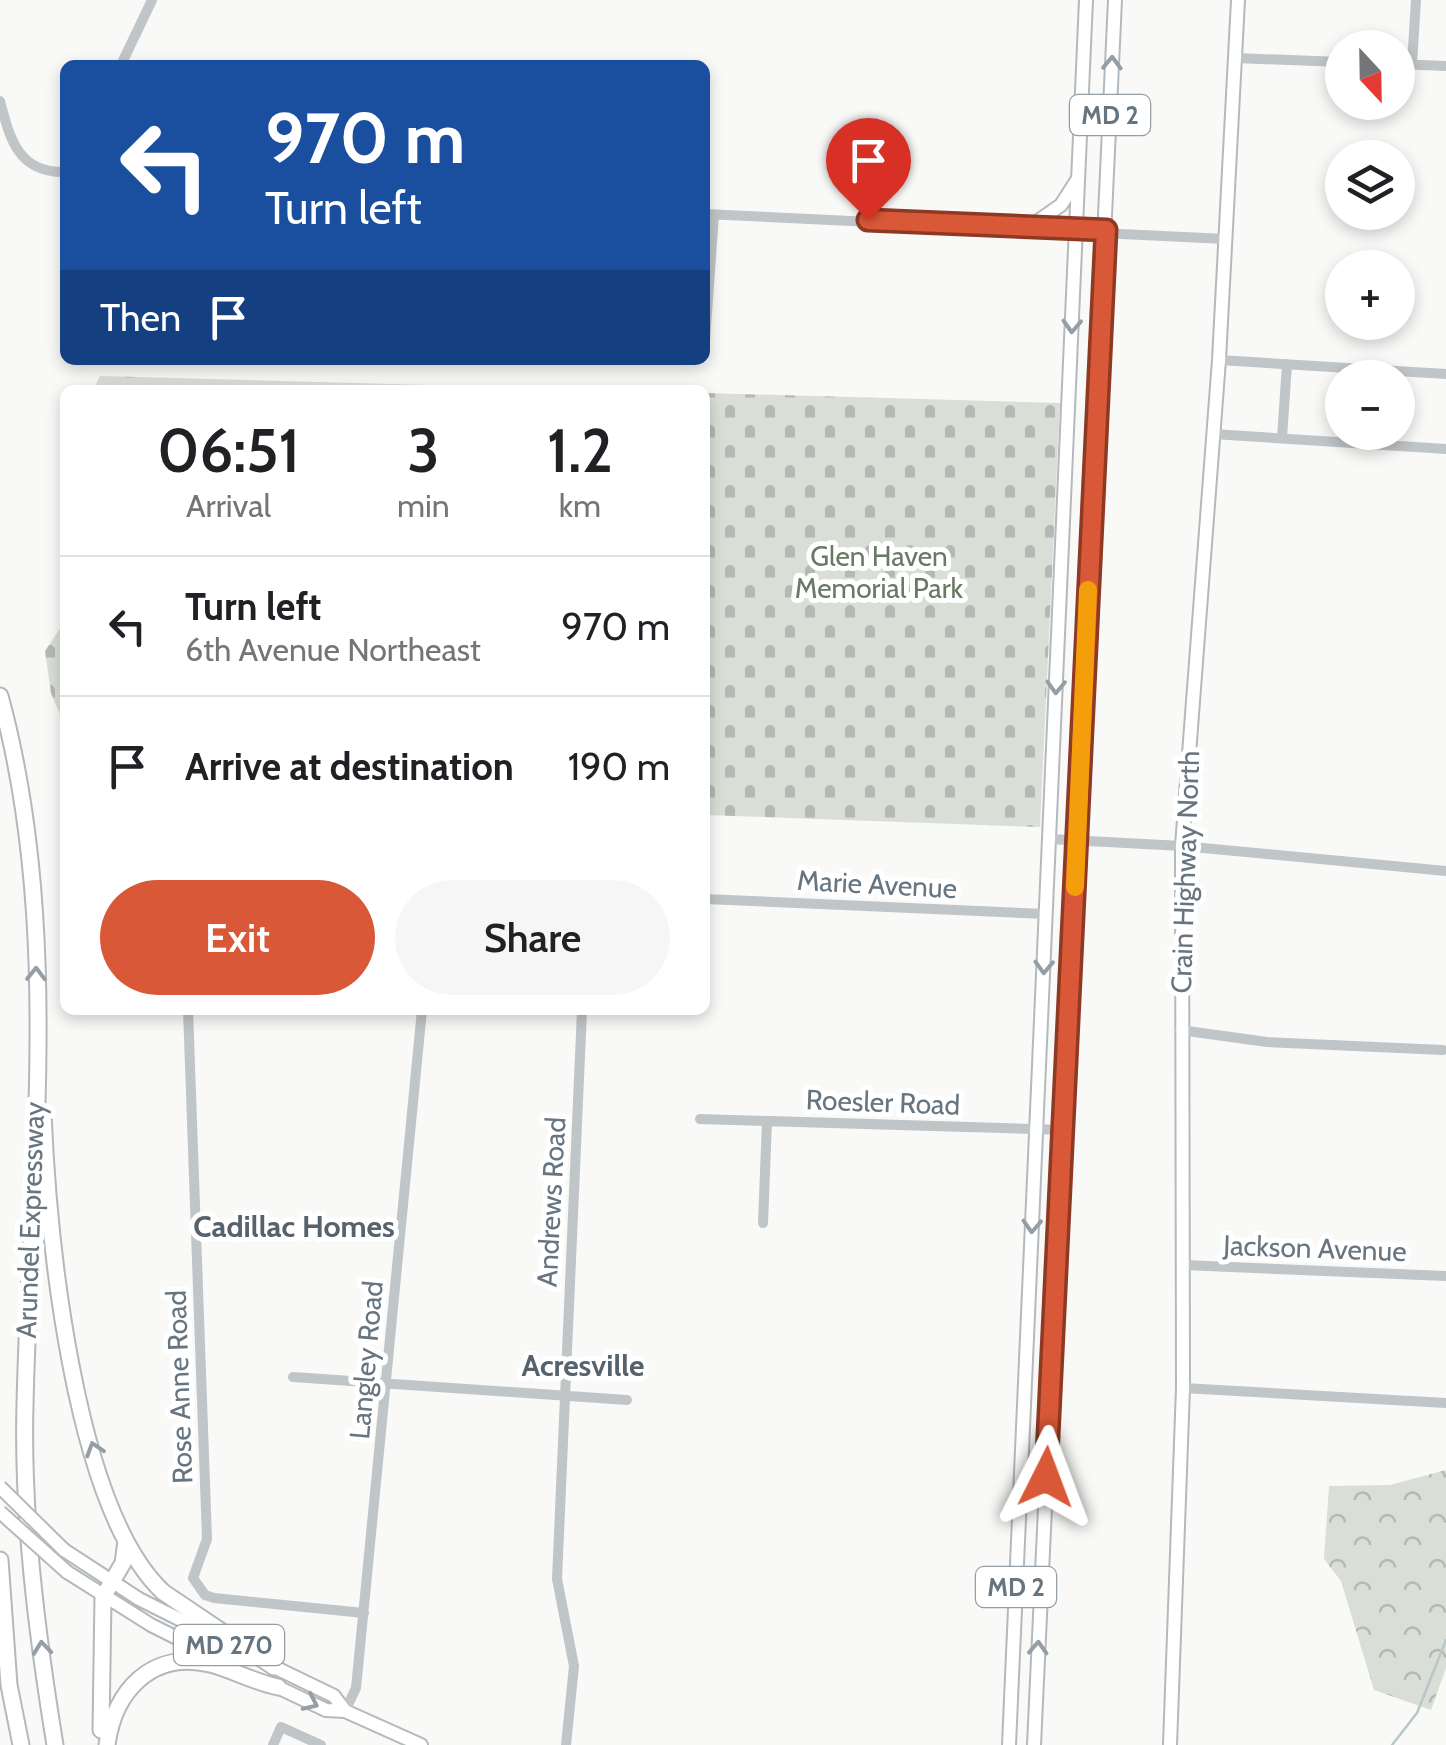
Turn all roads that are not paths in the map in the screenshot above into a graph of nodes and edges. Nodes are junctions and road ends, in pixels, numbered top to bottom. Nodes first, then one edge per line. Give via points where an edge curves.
1 (152, 0) edge
2 (1086, 0) edge
3 (1115, 0) edge
4 (1238, 0) edge
5 (1416, 0) edge
6 (1414, 30) edge
7 (1234, 58) junction
8 (123, 60) edge
9 (1325, 61) edge
10 (1415, 64) edge
11 (1446, 66) edge
12 (0, 100) edge
13 (60, 171) edge
14 (1078, 178) junction
15 (710, 215) edge
16 (1030, 226) junction
17 (1076, 229) junction
18 (1106, 230) junction
19 (1226, 239) junction
20 (1219, 360) junction
21 (1287, 364) junction
22 (1446, 374) edge
23 (1213, 434) junction
24 (1282, 438) junction
25 (1446, 449) edge
26 (0, 696) edge
27 (1050, 839) junction
28 (1077, 840) junction
29 (1182, 846) junction
30 (1446, 870) edge
31 (710, 899) edge
32 (1046, 914) junction
33 (188, 1015) edge
34 (422, 1015) edge
35 (582, 1015) edge
36 (1180, 1030) junction
37 (35, 1033) junction
38 (1442, 1050) dead end
39 (700, 1119) dead end
40 (767, 1121) junction
41 (1036, 1129) junction
42 (1064, 1130) junction
43 (763, 1222) dead end
44 (1183, 1264) junction
45 (1446, 1276) edge
46 (294, 1377) dead end
47 (386, 1385) junction
48 (1183, 1388) junction
49 (565, 1396) junction
50 (627, 1400) dead end
51 (1446, 1403) edge
52 (0, 1487) edge
53 (0, 1512) edge
54 (126, 1541) junction
55 (0, 1560) edge
56 (107, 1589) junction
57 (364, 1614) junction
58 (274, 1667) junction
59 (278, 1687) junction
60 (346, 1711) junction
61 (20, 1745) edge
62 (56, 1745) edge
63 (104, 1745) edge
64 (273, 1745) edge
65 (321, 1745) edge
66 (420, 1745) edge
67 (566, 1745) edge
68 (1009, 1745) edge
69 (1034, 1745) edge
70 (1170, 1745) edge

1 - 8 street
2 - 14 main road, MD 2
18 -> 3 main road, MD 2
4 - 7 main road, Crain Highway North
5 - 6 street
7 - 9 street
7 - 19 main road, Crain Highway North
10 - 11 street
12 - 13 street via 15,151 33,167
14 - 16 main road via 1061,205
14 - 17 main road, MD 2
15 - 16 street
16 - 17 street
17 - 18 street
17 -> 27 main road, MD 2
18 - 19 street
18 - 28 main road, MD 2
19 - 20 main road, Crain Highway North
20 - 21 street
20 - 23 main road, Crain Highway North
21 - 22 street
21 - 24 street
23 - 24 street
23 - 29 main road, Crain Highway North
24 - 25 street
37 -> 26 highway, Arundel Expressway via 32,859
27 - 28 street
27 - 32 main road, MD 2
28 - 29 street
28 - 42 main road, MD 2
29 - 30 street
29 - 36 main road, Crain Highway North
31 - 32 street, Marie Avenue
32 -> 41 main road, MD 2
33 - 57 street, Rose Anne Road via 207,1539 193,1578 214,1598
34 - 47 street, Langley Road
35 - 49 street, Andrews Road
36 - 38 street via 1267,1042
36 - 44 main road, Crain Highway North
54 -> 37 highway via 91,1444 63,1325 46,1182 43,1053
62 -> 37 highway, Arundel Expressway via 35,1584 24,1411
39 - 40 street, Roesler Road
40 - 41 street, Roesler Road
40 - 43 street
41 - 42 street, Roesler Road
41 -> 68 main road, MD 2
69 -> 42 main road, MD 2
44 - 45 street, Jackson Avenue
44 - 48 main road, Crain Highway North
46 - 47 street
47 - 49 street
47 - 57 street, Langley Road
48 - 51 street
48 - 70 main road, Crain Highway North
49 - 50 street
49 - 67 street, Andrews Road via 557,1579 574,1666
52 - 56 main road, MD 270, bridge
53 - 56 main road, MD 270, bridge via 67,1572
54 - 56 highway via 123,1564
54 - 58 highway via 163,1592
55 - 61 highway
56 - 58 main road, MD 270
56 - 59 main road, MD 270
56 - 63 highway
57 - 60 street, Langley Road via 356,1688
58 - 60 main road, MD 270 via 334,1696
59 -> 60 main road, MD 270 via 326,1710
59 - 63 highway via 199,1662 162,1665 124,1692
60 - 66 main road, MD 270
64 - 65 street via 281,1727

